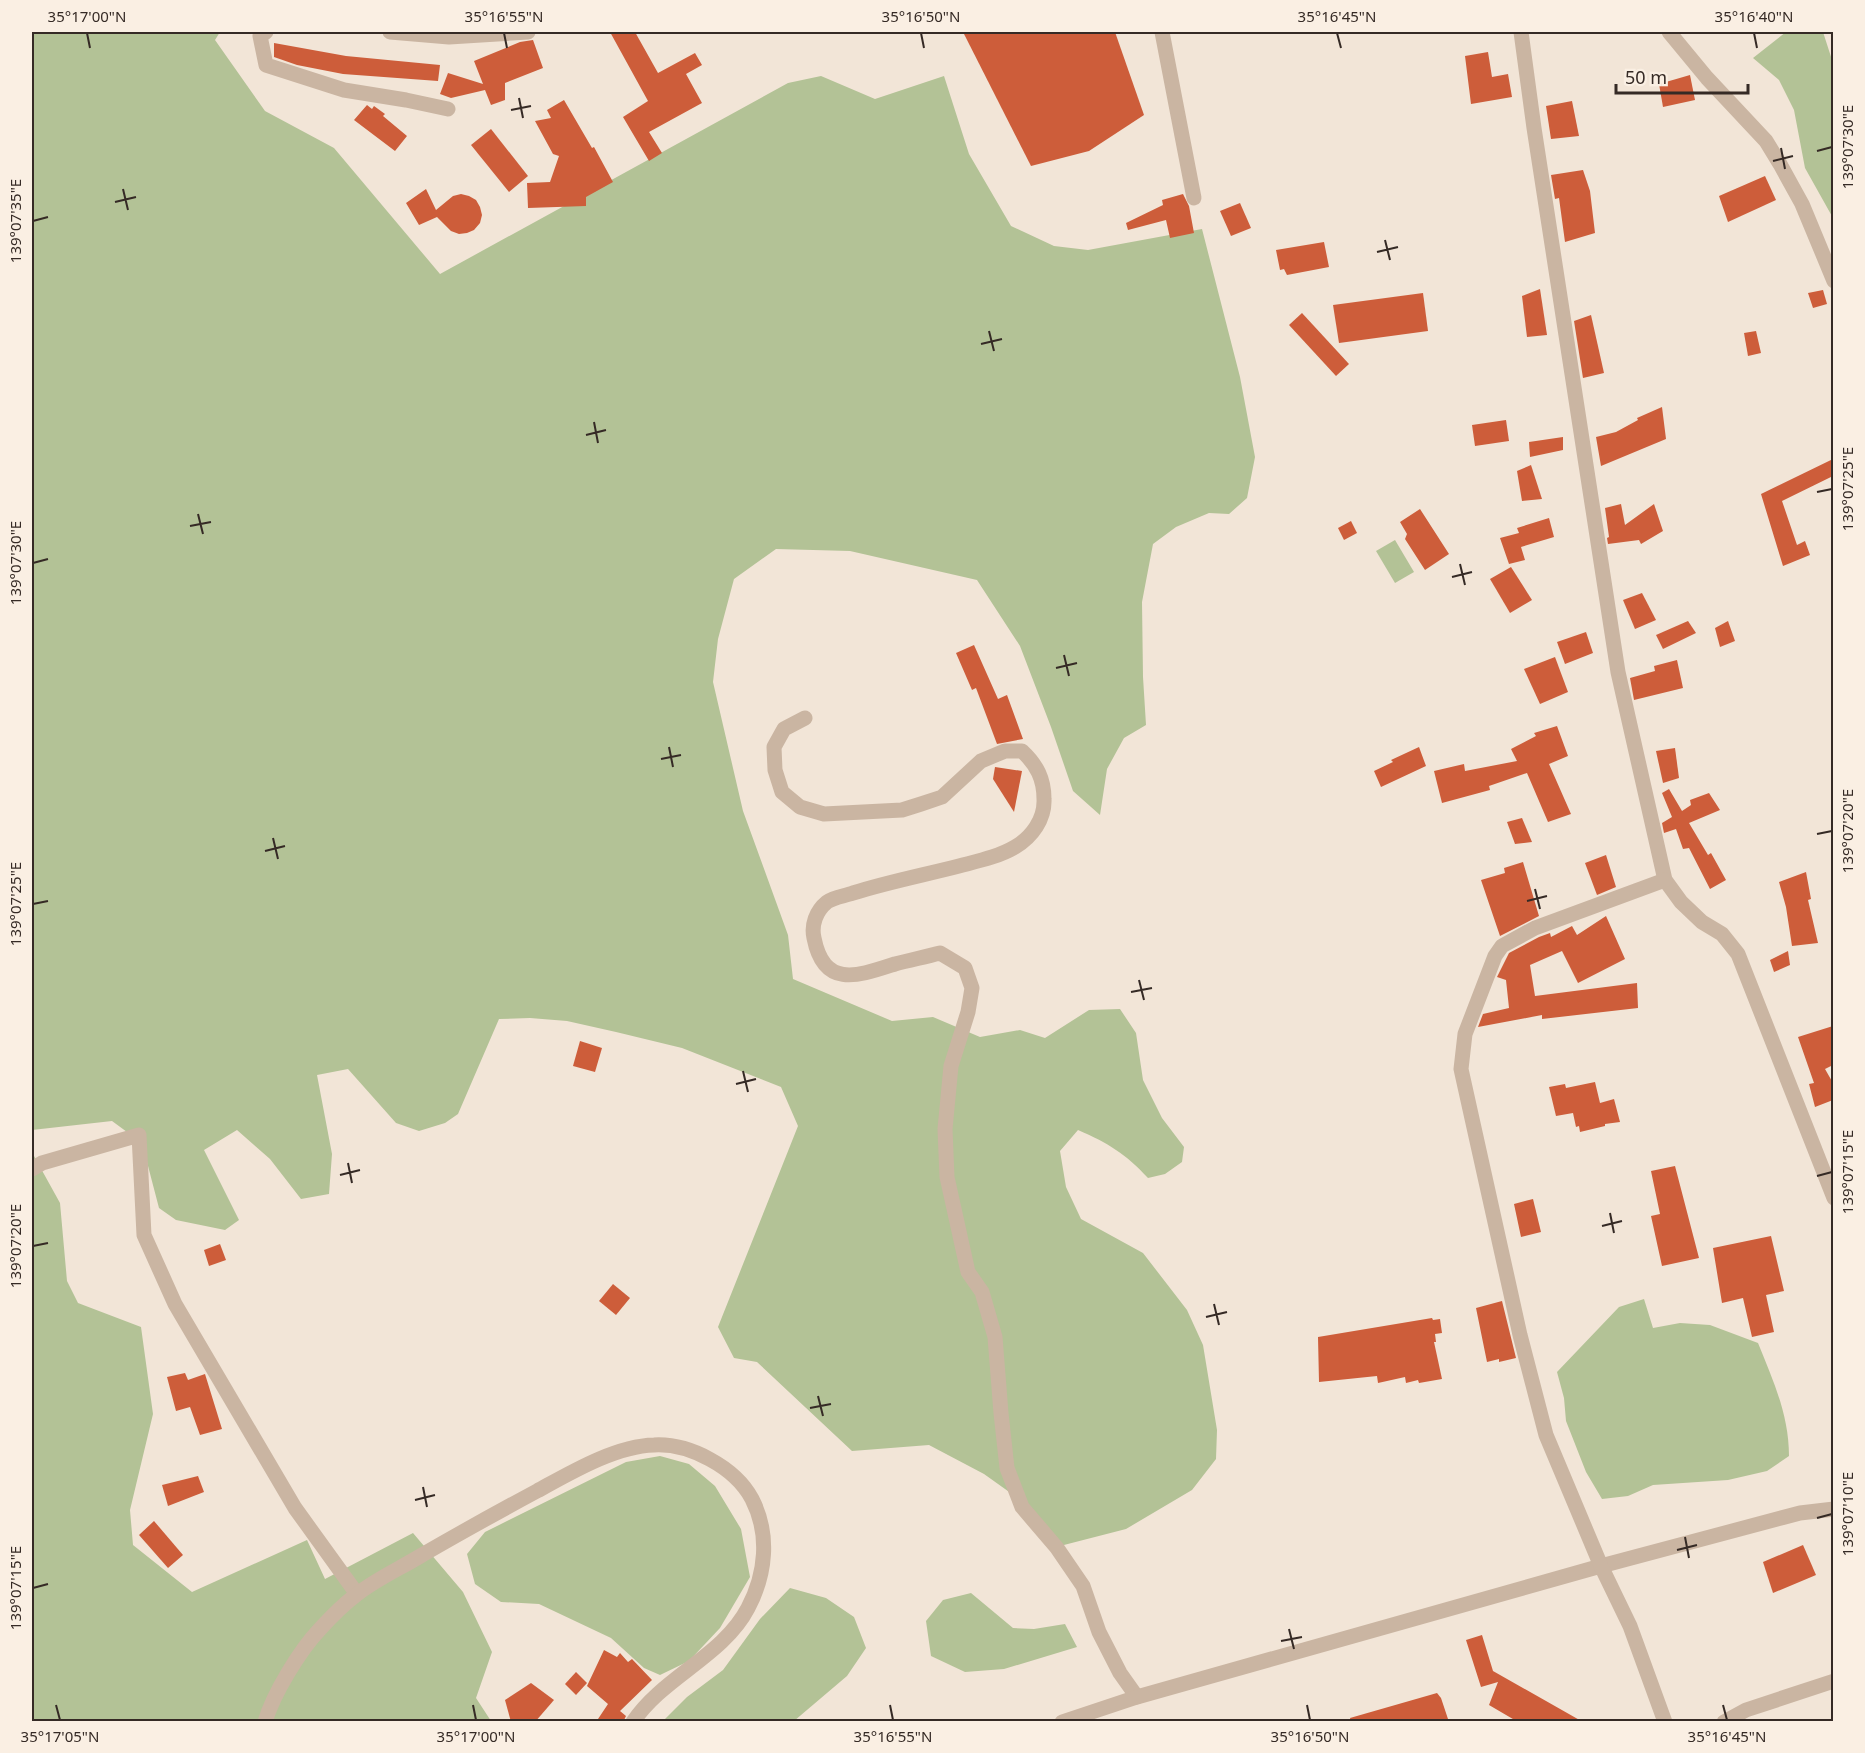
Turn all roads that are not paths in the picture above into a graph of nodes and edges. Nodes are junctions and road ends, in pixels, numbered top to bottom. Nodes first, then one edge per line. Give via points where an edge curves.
1 (266, 32) edge
2 (390, 32) edge
3 (528, 32) edge
4 (1162, 32) edge
5 (1521, 32) edge
6 (1669, 32) edge
7 (448, 109) dead end
8 (1194, 198) dead end
9 (1833, 281) edge
10 (805, 718) dead end
11 (1665, 880) junction
12 (32, 1169) edge
13 (1833, 1198) edge
14 (1833, 1509) edge
15 (1600, 1566) junction
16 (357, 1594) junction
17 (1833, 1681) edge
18 (1137, 1698) junction
19 (265, 1722) edge
20 (633, 1722) edge
21 (1062, 1722) edge
22 (1665, 1722) edge
23 (1724, 1722) edge

1 - 7 street via 260,36 266,65 344,90
2 - 3 street via 449,37
4 - 8 street
5 - 11 street via 1618,672
6 - 9 street via 1766,141 1802,204
10 - 18 street via 784,729 774,747 775,770 782,792 800,807 824,814 902,810 942,797 981,761 1005,752 1022,752 1035,763 1044,787 1041,820 1015,847 991,858 828,901 817,914 812,930 817,952 828,969 844,976 866,974 940,953 965,968 972,988 951,1066 945,1129 947,1177 968,1272 982,1292 995,1336 1007,1468 1022,1507 1083,1586 1099,1632
11 - 13 street via 1681,903 1722,934 1738,954
11 - 15 street via 1535,928 1502,946 1465,1034 1461,1069 1546,1435
12 - 16 street via 139,1135 144,1236 175,1304 296,1508
14 - 15 street via 1800,1513
15 - 18 street
15 - 22 street via 1630,1626
16 - 19 street via 319,1630 277,1690
16 - 20 street via 474,1524 599,1459 651,1444 692,1451 747,1489 759,1514 763,1567 747,1609 735,1626 651,1700
17 - 23 street via 1746,1710
18 - 21 street

